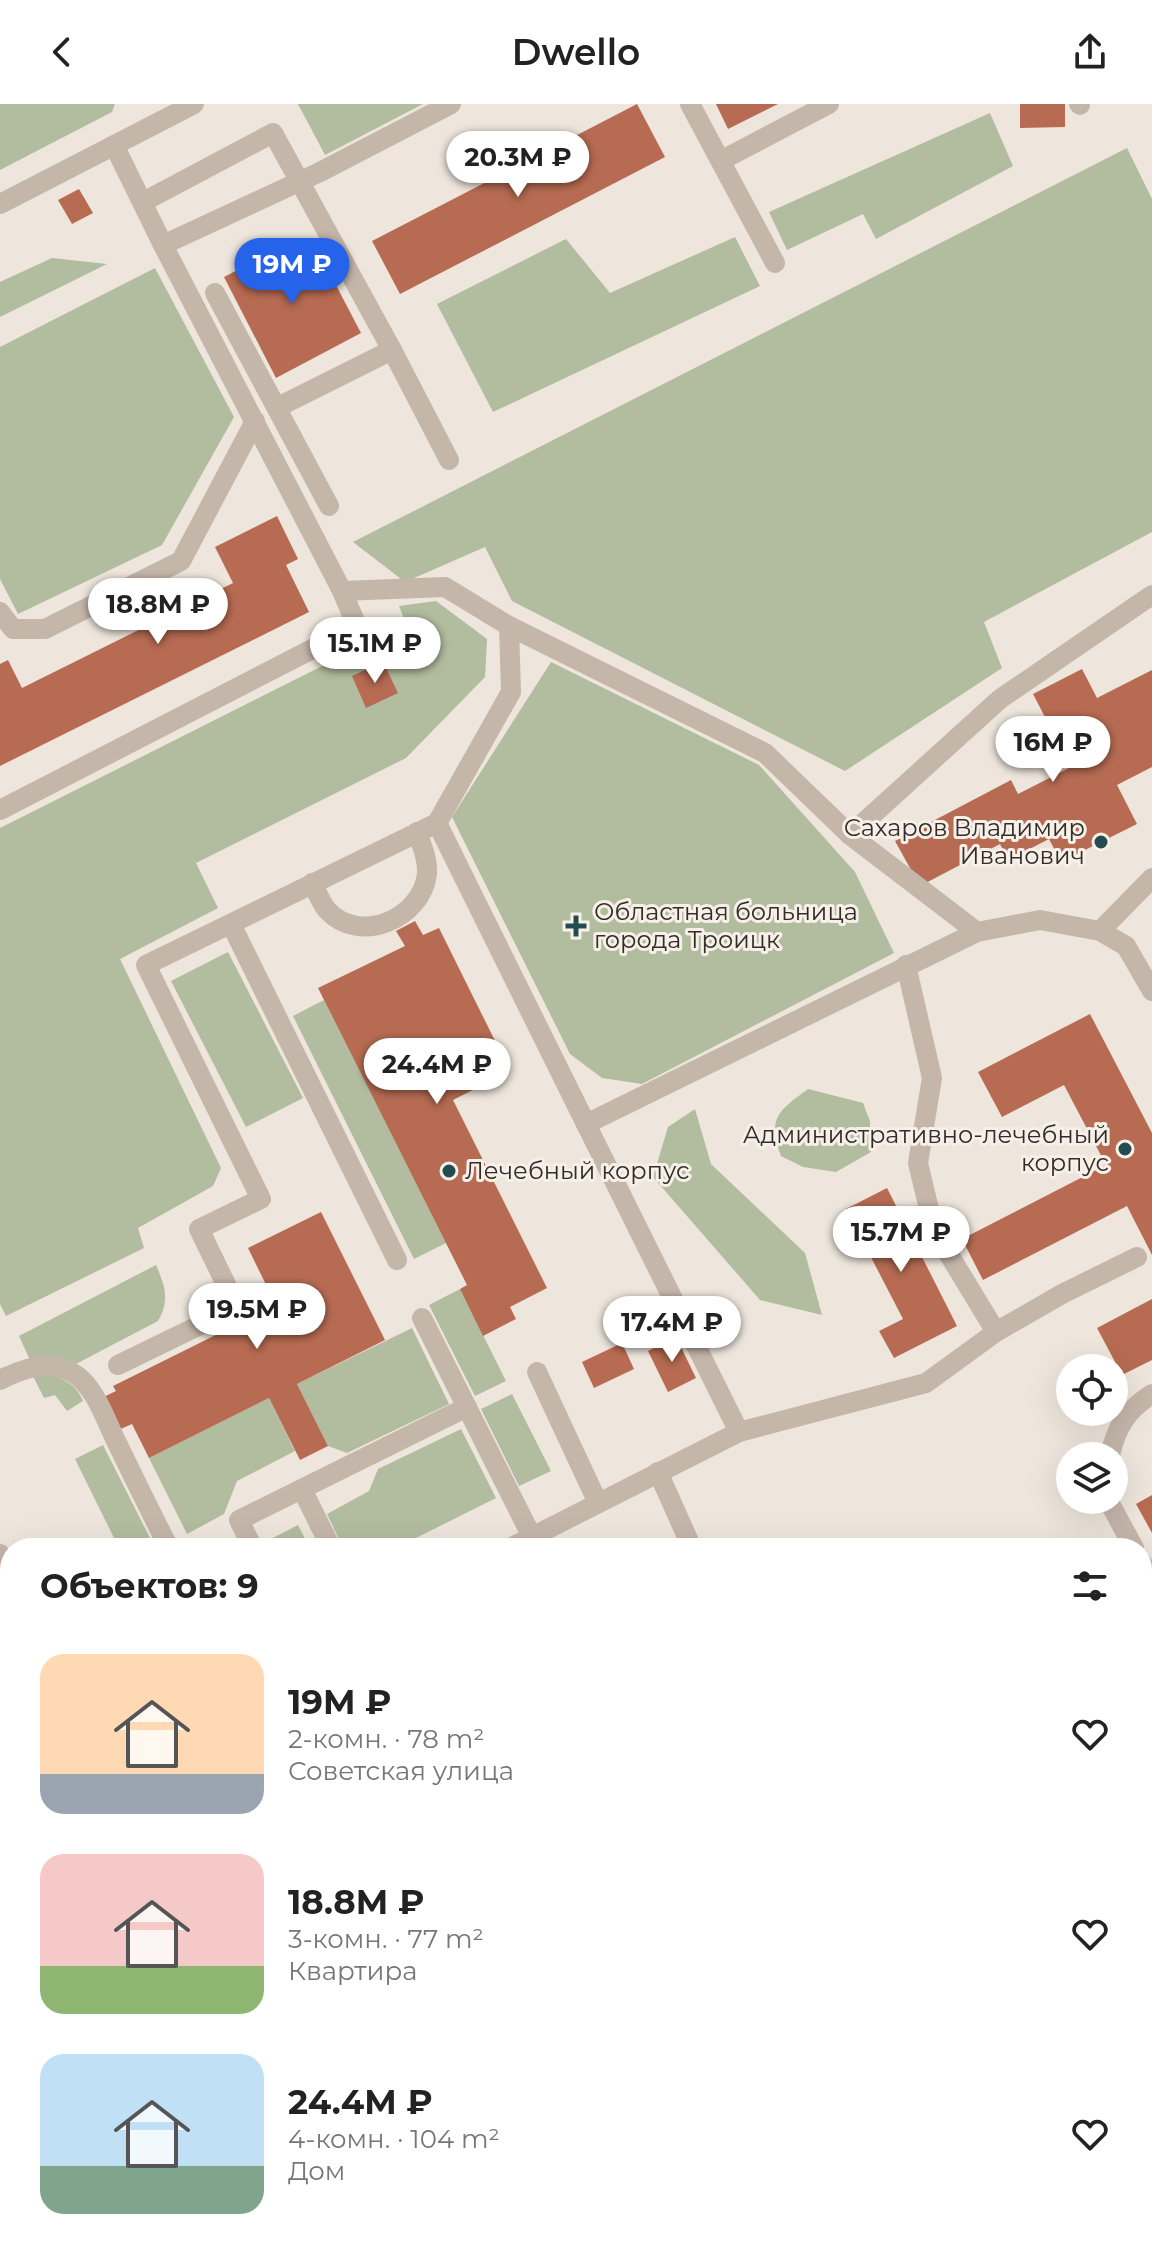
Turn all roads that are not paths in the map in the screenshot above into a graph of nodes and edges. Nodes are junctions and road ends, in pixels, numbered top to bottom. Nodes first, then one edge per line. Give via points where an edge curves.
1 (147, 104) edge
2 (194, 104) edge
3 (451, 104) edge
4 (690, 104) edge
5 (829, 104) edge
6 (156, 123) junction
7 (114, 145) junction
8 (722, 160) junction
9 (297, 181) junction
10 (143, 202) junction
11 (0, 204) edge
12 (163, 245) junction
13 (775, 263) dead end
14 (215, 293) dead end
15 (392, 350) junction
16 (278, 407) junction
17 (255, 421) junction
18 (449, 460) dead end
19 (329, 506) dead end
20 (342, 591) junction
21 (1152, 595) edge
22 (0, 612) edge
23 (509, 626) junction
24 (0, 810) edge
25 (437, 823) junction
26 (417, 832) junction
27 (850, 835) junction
28 (1152, 878) edge
29 (312, 883) junction
30 (231, 924) junction
31 (1100, 931) junction
32 (977, 932) junction
33 (906, 965) junction
34 (1152, 991) edge
35 (586, 1124) junction
36 (1137, 1257) dead end
37 (397, 1260) dead end
38 (422, 1318) dead end
39 (996, 1332) junction
40 (118, 1365) dead end
41 (537, 1372) dead end
42 (8, 1376) edge
43 (1152, 1394) edge
44 (467, 1407) junction
45 (739, 1432) junction
46 (1112, 1442) edge
47 (658, 1472) junction
48 (302, 1489) junction
49 (598, 1503) junction
50 (1116, 1514) edge
51 (1123, 1527) junction
52 (532, 1537) joint
53 (164, 1538) edge
54 (248, 1538) edge
55 (326, 1538) edge
56 (688, 1538) edge
57 (1120, 1538) edge
58 (1129, 1538) edge

1 - 6 street
2 - 6 street
3 - 9 street
4 - 8 street
5 - 8 street
6 - 7 street
7 - 10 street
7 - 11 street
8 - 13 street
9 - 10 street via 273,133
9 - 12 street
9 - 15 street
10 - 12 street
12 - 17 street
14 - 16 street
15 - 16 street
15 - 18 street
16 - 19 street
17 - 20 street
17 - 22 street via 181,561 45,629 13,629
20 - 23 street via 445,587
20 - 24 street via 357,626
21 - 27 street via 1000,699
23 - 25 street via 511,692
23 - 27 street via 765,753
25 - 26 street
25 - 35 street
26 - 29 street
26 - 29 street via 427,878 421,895 395,920 369,926 342,921 327,911
27 - 32 street
28 - 31 street
29 - 30 street
30 - 37 street
30 - 40 street via 146,965 261,1199 199,1229 237,1307
31 - 32 street via 1040,920
31 - 34 street via 1126,946
32 - 33 street
33 - 35 street
33 - 39 street via 932,1078 918,1163 934,1230
35 - 45 street
36 - 39 street
38 - 44 street
39 - 45 street via 926,1383
41 - 49 street
42 - 53 street via 48,1366 77,1375 88,1387
43 - 46 street via 1131,1408
44 - 48 street
44 - 52 street
45 - 47 street
47 - 49 street
47 - 56 street
48 - 54 street via 239,1520
48 - 55 street
49 - 52 street
50 - 51 street
51 - 57 street
51 - 58 street

